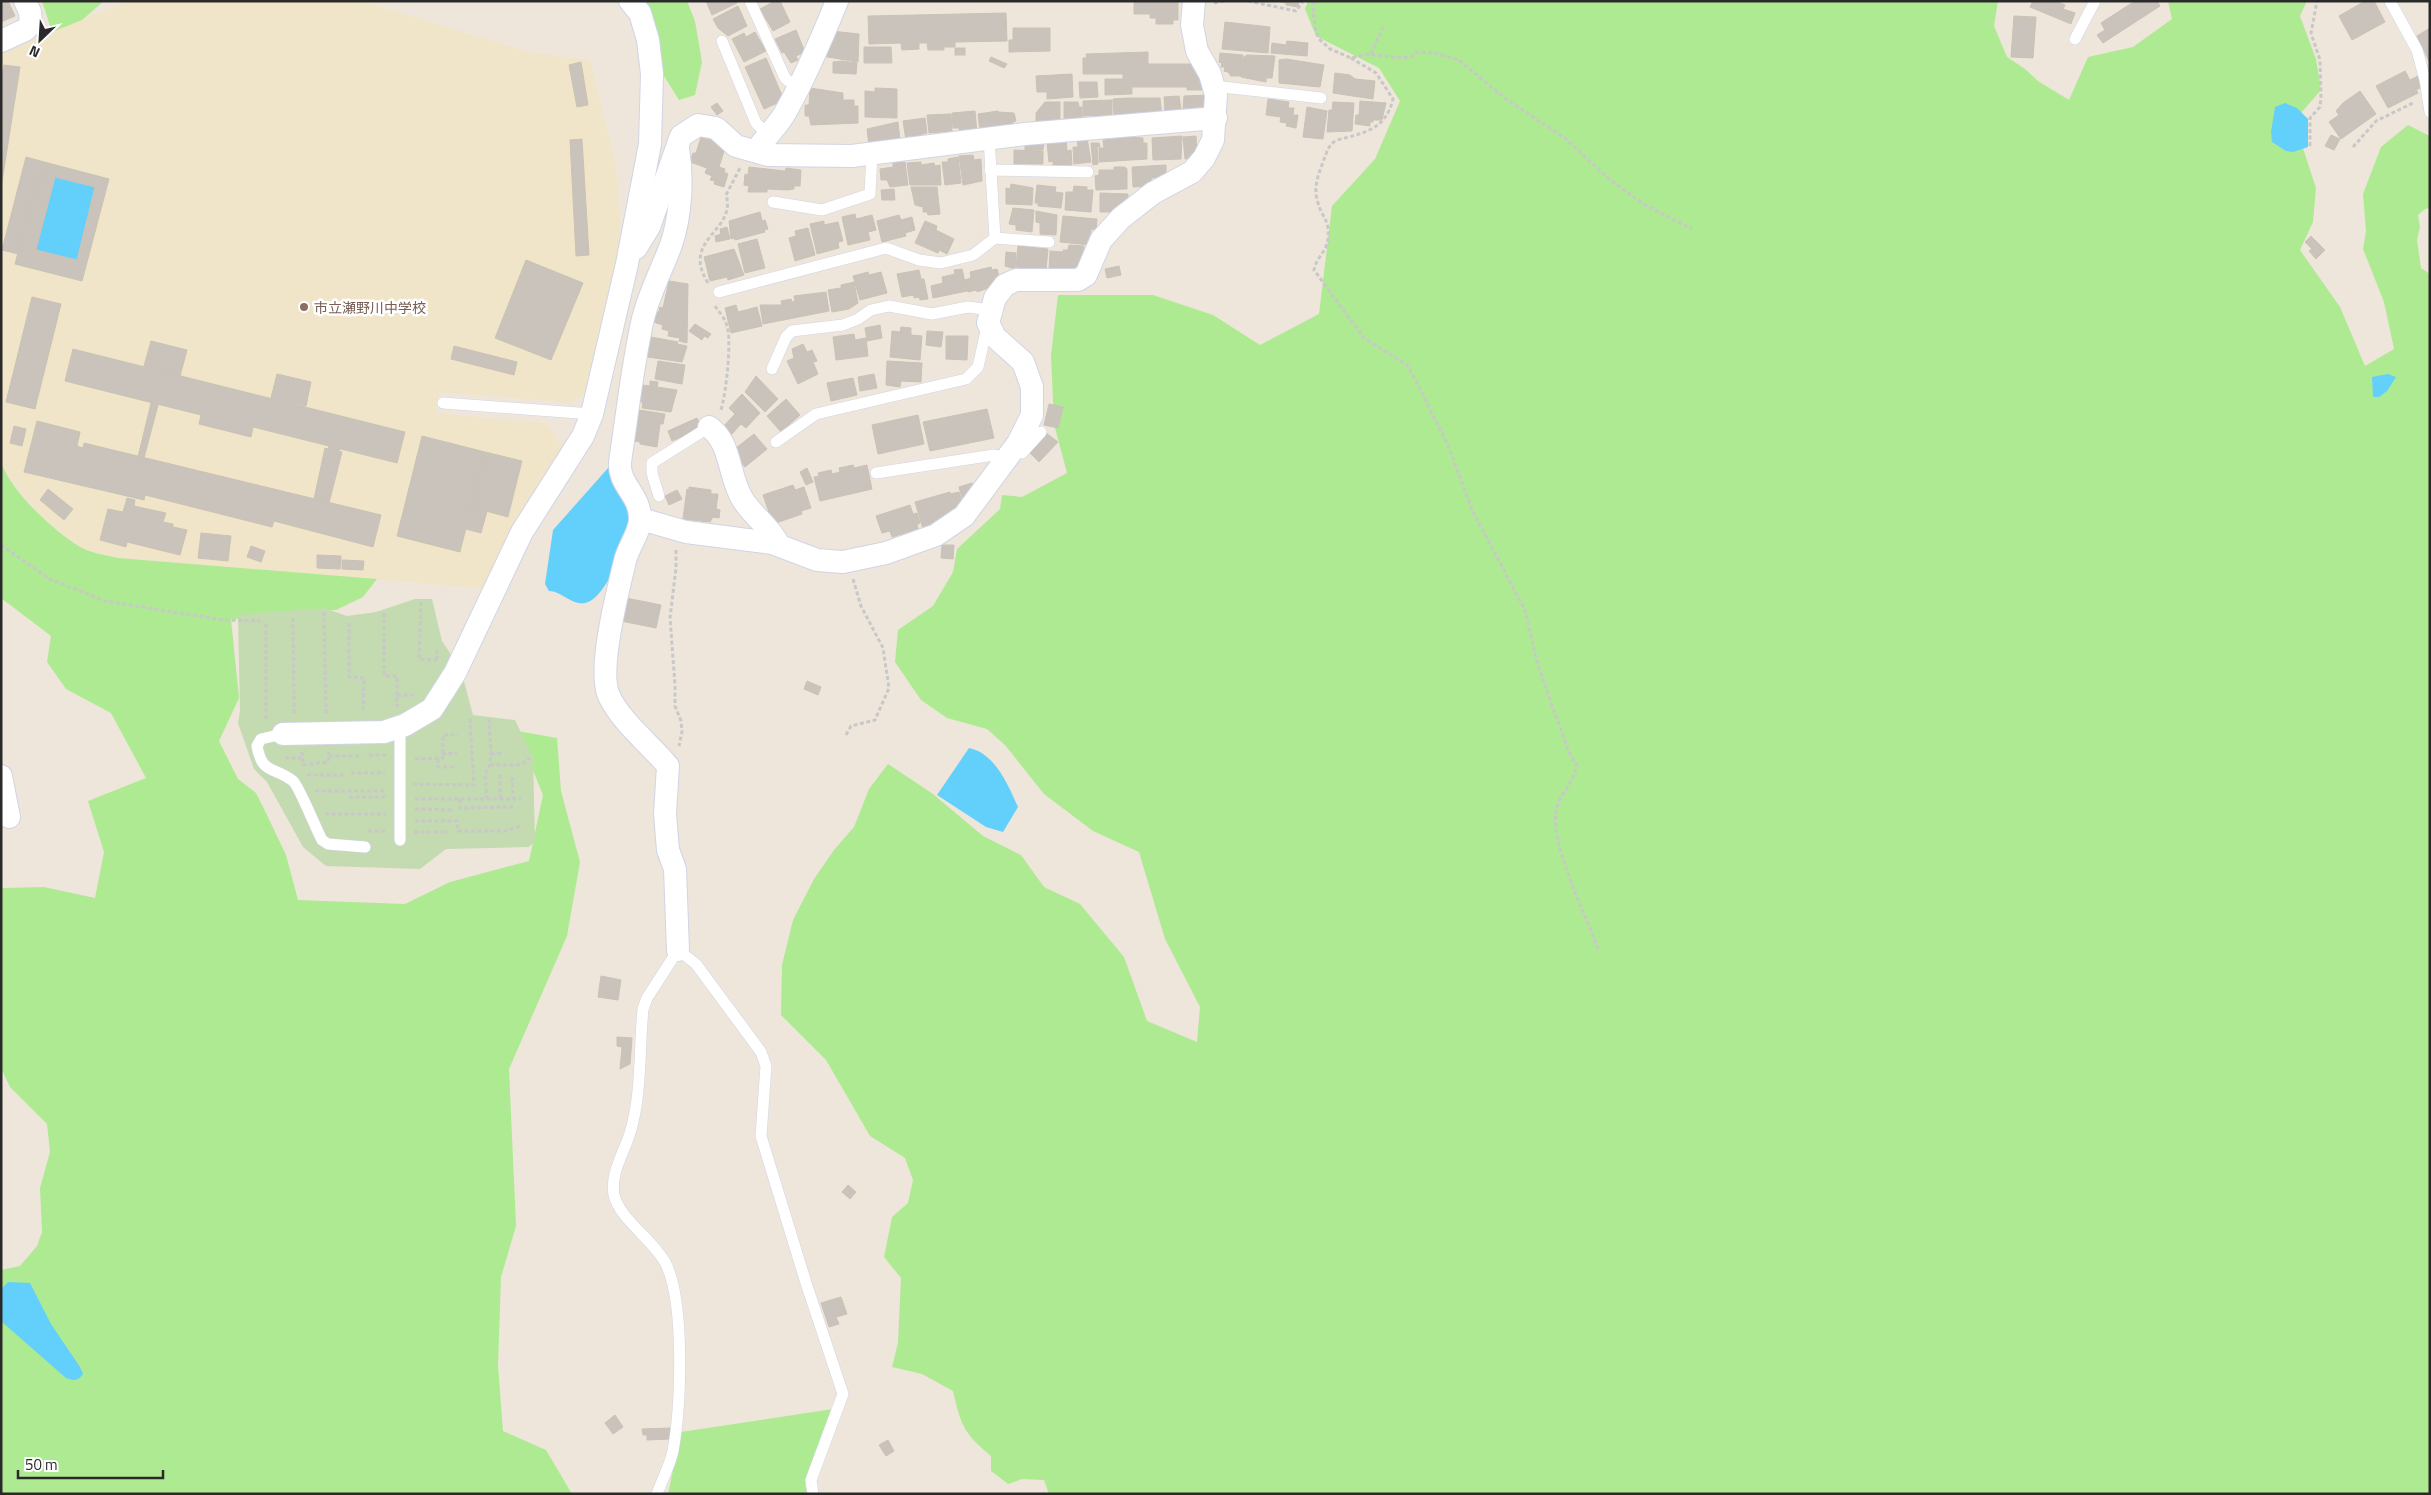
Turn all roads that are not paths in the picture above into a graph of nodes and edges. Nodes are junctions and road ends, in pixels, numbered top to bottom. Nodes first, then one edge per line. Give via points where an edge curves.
1 (25, 1) edge
2 (630, 1) edge
3 (750, 1) edge
4 (1194, 1) edge
5 (2095, 1) edge
6 (2390, 1) edge
7 (834, 3) edge
8 (2075, 39) dead end
9 (722, 40) dead end
10 (1, 41) edge
11 (1213, 86) junction
12 (797, 88) junction
13 (1321, 98) dead end
14 (2430, 112) edge
15 (1216, 118) junction
16 (989, 138) junction
17 (761, 143) junction
18 (678, 148) junction
19 (872, 154) junction
20 (990, 170) junction
21 (1088, 172) dead end
22 (773, 202) dead end
23 (995, 238) junction
24 (1049, 242) dead end
25 (627, 264) junction
26 (718, 292) dead end
27 (989, 316) junction
28 (772, 370) dead end
29 (443, 403) dead end
30 (592, 414) junction
31 (710, 426) joint
32 (1040, 432) dead end
33 (776, 442) dead end
34 (1005, 460) junction
35 (876, 473) dead end
36 (659, 496) dead end
37 (641, 519) junction
38 (779, 545) junction
39 (392, 729) junction
40 (275, 730) joint
41 (1, 776) edge
42 (9, 817) dead end
43 (400, 840) dead end
44 (365, 847) dead end
45 (678, 950) junction
46 (657, 1494) edge
47 (813, 1494) edge

1 - 10 street via 31,24
2 - 25 street via 640,13 648,40 652,74 650,144
3 - 12 lane via 785,78
4 - 11 street via 1192,25 1198,51
5 - 8 lane
6 - 14 lane via 2417,50
7 - 12 street
9 - 17 lane
11 - 13 lane
11 - 15 street
12 - 17 street via 786,112
15 - 16 street
15 - 27 street via 1204,158 1192,172 1153,193 1121,218 1101,240 1086,275 1078,280 1016,280 999,292
16 - 19 street
16 - 20 lane
17 - 18 street via 736,146 716,128 706,124 688,129 681,136
17 - 19 street via 768,155
18 - 25 street via 649,227
18 - 37 street via 681,167 676,229 652,286 642,322 620,462 619,473 637,501
19 - 22 lane via 870,194 822,210
20 - 21 lane
20 - 23 lane
23 - 24 lane
23 - 26 lane via 973,255 941,263 919,260 886,248
25 - 30 street
27 - 28 lane via 968,307 932,314 889,306 871,310 843,325 792,331 786,337
27 - 33 lane via 978,366 966,379 816,414
27 - 34 street via 995,337 1023,362 1032,387 1032,414 1018,443
29 - 30 lane
30 - 39 street via 583,436 522,532 442,697 421,717
31 - 36 lane via 652,463
31 - 38 street via 724,443 734,481 743,500
32 - 34 lane via 1011,468
34 - 35 lane via 994,455
34 - 38 street via 964,516 936,535 886,553 849,561 817,560
37 - 38 street via 676,530
37 - 45 street via 625,559 605,662 605,680 608,695 616,708 668,766 665,814 668,850 675,869
39 - 40 street via 314,733
39 - 43 lane via 400,759
40 - 44 lane via 261,739 257,746 259,760 267,769 295,782 322,840 328,844
41 - 42 street
45 - 46 lane via 643,1009 638,1096 614,1180 619,1208 665,1262 674,1285 678,1321 678,1404 673,1453
45 - 47 lane via 696,964 760,1052 766,1066 761,1136 843,1394 811,1480

